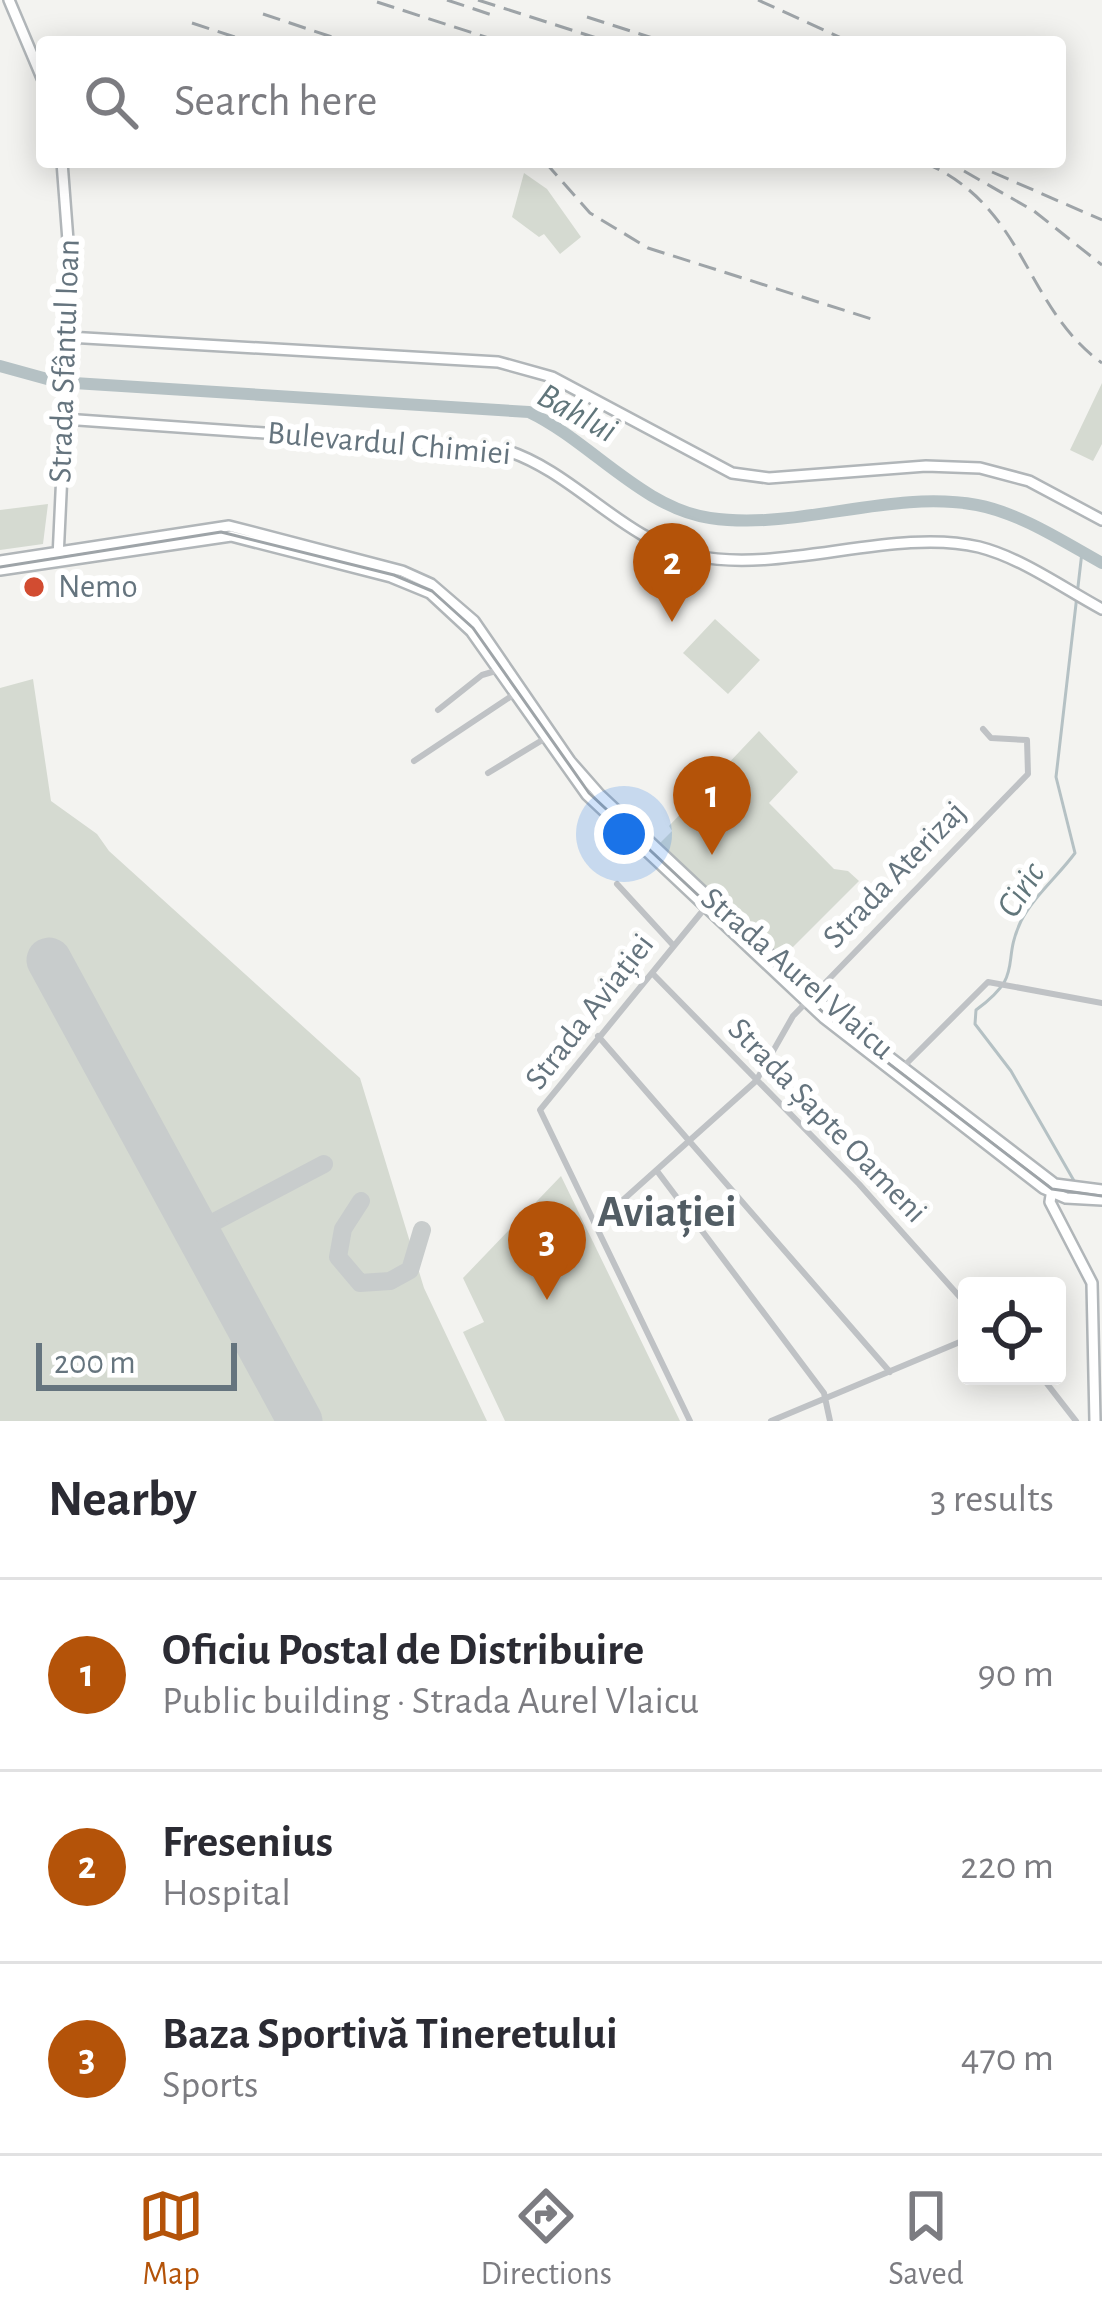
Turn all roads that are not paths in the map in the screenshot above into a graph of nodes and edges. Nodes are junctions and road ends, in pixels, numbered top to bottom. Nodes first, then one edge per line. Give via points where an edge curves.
1 (9, 0) edge
2 (36, 64) edge
3 (63, 168) edge
4 (68, 337) junction
5 (64, 419) junction
6 (1102, 520) edge
7 (58, 556) junction
8 (0, 561) edge
9 (0, 571) edge
10 (1102, 609) edge
11 (499, 670) junction
12 (518, 691) junction
13 (438, 710) dead end
14 (983, 729) dead end
15 (548, 736) junction
16 (414, 761) dead end
17 (488, 773) dead end
18 (617, 884) dead end
19 (709, 904) junction
20 (673, 945) junction
21 (651, 972) junction
22 (810, 999) junction
23 (1102, 1004) edge
24 (598, 1036) junction
25 (900, 1070) junction
26 (756, 1081) junction
27 (690, 1142) junction
28 (657, 1171) junction
29 (1028, 1177) junction
30 (1053, 1188) junction
31 (1102, 1190) edge
32 (1068, 1193) junction
33 (1086, 1195) junction
34 (1102, 1200) edge
35 (1056, 1215) junction
36 (595, 1225) junction
37 (958, 1295) edge
38 (958, 1343) edge
39 (890, 1372) junction
40 (1048, 1385) edge
41 (826, 1397) junction
42 (1094, 1420) edge
43 (690, 1421) edge
44 (770, 1421) edge
45 (830, 1421) edge
46 (1076, 1421) edge

1 - 2 main road
3 - 4 main road, Strada Sfântul Ioan via 71,241
4 - 5 main road, Strada Sfântul Ioan
4 - 6 main road via 498,362 552,377 732,472 769,478 980,467 1029,481
5 - 7 main road, Strada Sfântul Ioan
5 - 10 main road, Bulevardul Chimiei via 505,450 543,464 689,555 962,545 993,551
7 - 8 main road, Strada Aurel Vlaicu
7 - 9 main road, Strada Aurel Vlaicu
7 - 11 main road, Strada Aurel Vlaicu via 208,536 255,541 421,588 461,619
7 - 12 main road, Strada Aurel Vlaicu via 229,526 402,571 464,610
11 - 12 main road, Strada Aurel Vlaicu
11 - 13 street
12 - 15 main road, Strada Aurel Vlaicu
12 - 16 street
14 - 22 street, Strada Aterizaj via 991,738 1027,740 1028,774
15 - 17 street
15 - 19 main road, Strada Aurel Vlaicu via 579,787
18 - 20 street
19 - 20 street, Strada Aviației
19 - 22 main road, Strada Aurel Vlaicu
20 - 21 street, Strada Aviației
21 - 24 street, Strada Aviației
21 - 26 street, Strada Șapte Oameni
22 - 25 main road, Strada Aurel Vlaicu
22 - 26 street, Strada Aterizaj via 780,1032
23 - 25 street via 1000,982 980,987
24 - 27 street
24 - 36 street, Strada Aviației via 540,1110
25 - 29 main road, Strada Aurel Vlaicu
25 - 30 main road, Strada Aurel Vlaicu
26 - 27 street, Strada Aterizaj
26 - 37 street, Strada Șapte Oameni
27 - 28 street, Strada Aterizaj
27 - 39 street
28 - 36 street, Strada Aterizaj
28 - 41 street
29 - 30 main road, Strada Aurel Vlaicu
29 - 35 main road, Strada Aurel Vlaicu
30 - 32 main road, Strada Aurel Vlaicu
30 - 35 main road, Strada Aurel Vlaicu
31 - 33 main road, Strada Aurel Vlaicu
32 - 33 main road, Strada Aurel Vlaicu
32 - 35 main road via 1056,1202
33 - 34 main road, Strada Aurel Vlaicu
35 - 42 main road, Strada Aurel Vlaicu via 1092,1283
36 - 43 street, Strada Aviației
38 - 39 street
39 - 41 street
40 - 46 street
41 - 44 street
41 - 45 street

